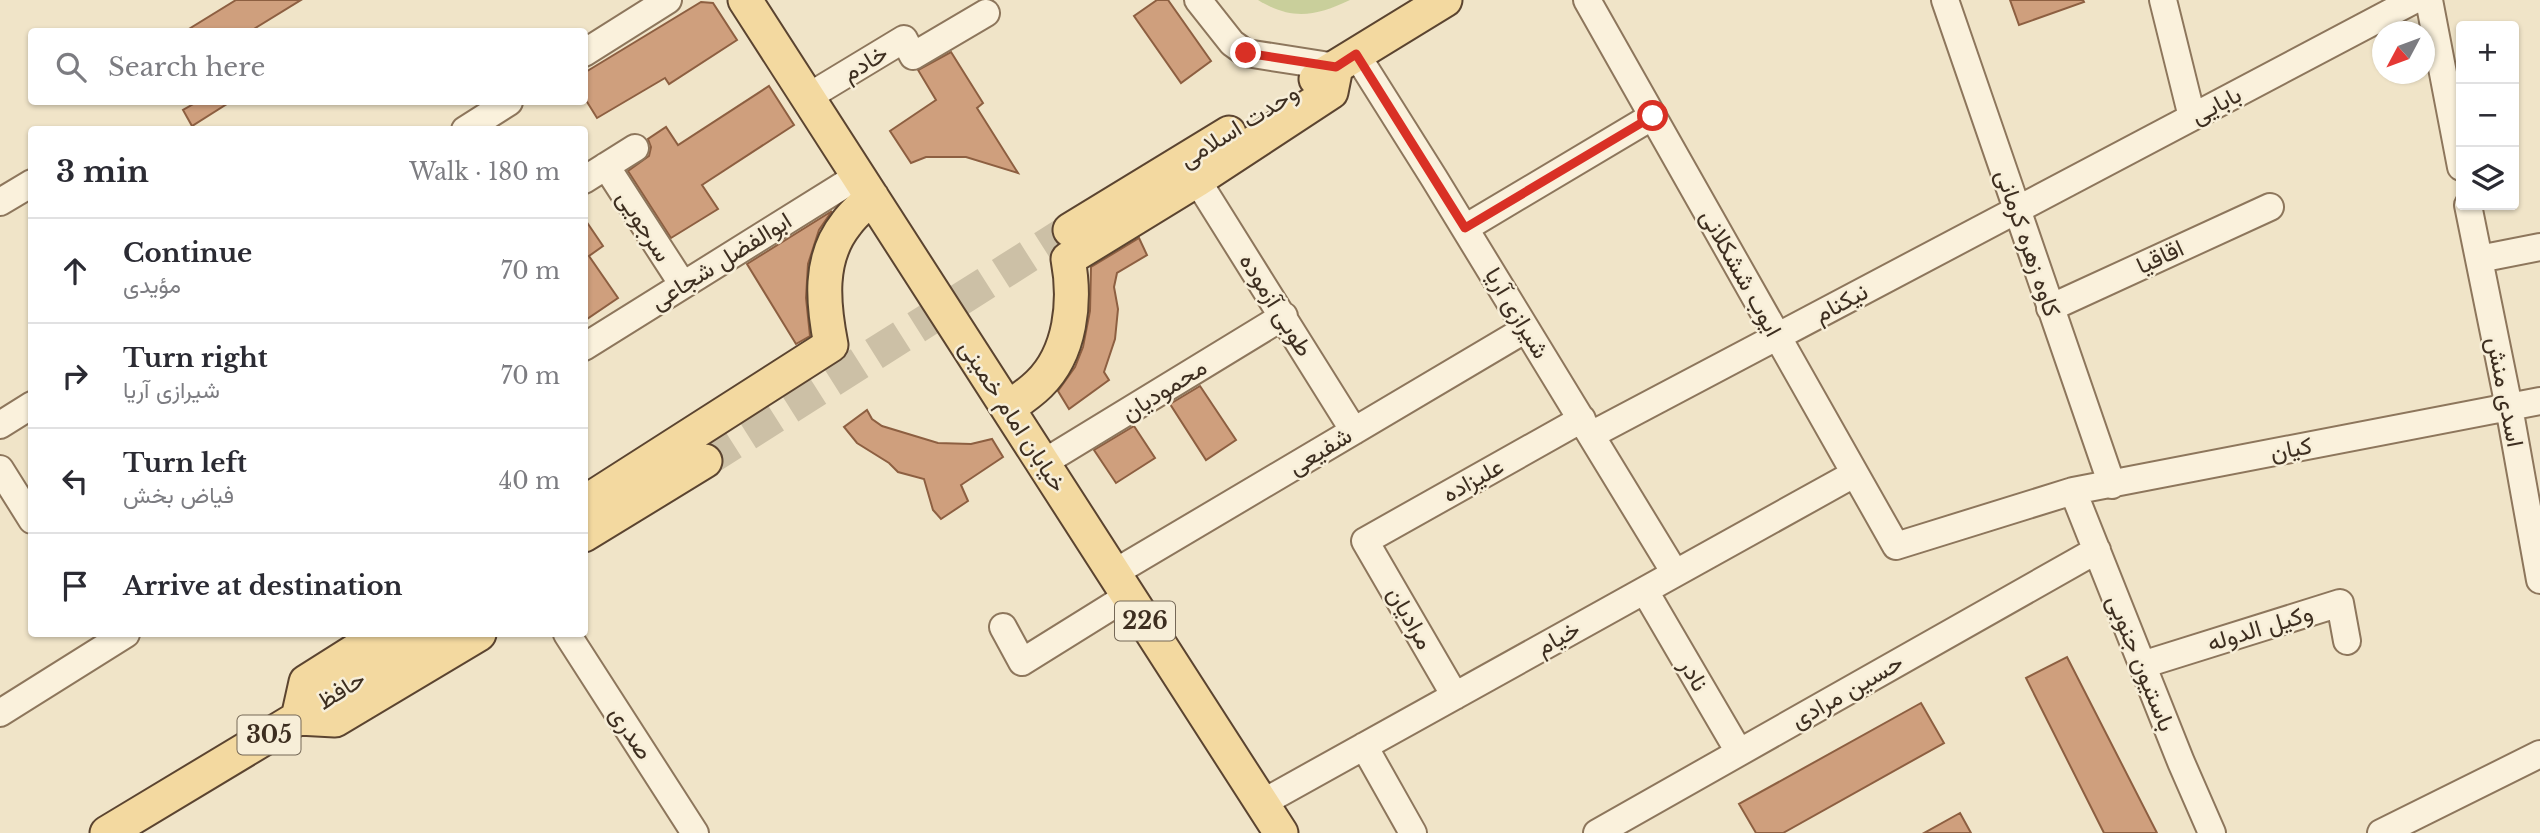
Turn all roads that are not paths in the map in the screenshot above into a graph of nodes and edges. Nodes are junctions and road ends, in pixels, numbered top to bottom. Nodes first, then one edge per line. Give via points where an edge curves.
1 (668, 0) edge
2 (745, 0) edge
3 (1198, 0) edge
4 (1445, 0) edge
5 (1587, 0) edge
6 (1945, 0) edge
7 (2163, 0) edge
8 (2414, 0) edge
9 (2429, 0) edge
10 (986, 13) dead end
11 (588, 50) edge
12 (1346, 61) junction
13 (808, 97) junction
14 (504, 105) edge
15 (1653, 116) junction
16 (2192, 117) junction
17 (471, 126) edge
18 (2457, 147) edge
19 (635, 148) dead end
20 (595, 173) edge
21 (1196, 180) junction
22 (28, 185) edge
23 (865, 186) junction
24 (0, 202) edge
25 (2270, 207) dead end
26 (2017, 210) junction
27 (2469, 210) edge
28 (1465, 228) junction
29 (1069, 245) junction
30 (2540, 247) edge
31 (2479, 259) junction
32 (683, 285) junction
33 (2050, 307) junction
34 (1284, 316) junction
35 (1526, 329) junction
36 (1777, 336) junction
37 (588, 344) edge
38 (2540, 401) edge
39 (2509, 407) junction
40 (28, 408) edge
41 (1008, 408) junction
42 (0, 425) edge
43 (1586, 427) junction
44 (1354, 431) junction
45 (705, 461) tunnel mouth
46 (1044, 463) junction
47 (0, 469) edge
48 (1854, 474) junction
49 (2112, 485) junction
50 (2073, 491) junction
51 (588, 500) edge
52 (28, 514) edge
53 (588, 534) edge
54 (1365, 541) joint
55 (1896, 546) joint
56 (2537, 546) edge
57 (2097, 550) junction
58 (1675, 573) junction
59 (2540, 580) edge
60 (1121, 584) junction
61 (1648, 598) dead end
62 (1003, 627) dead end
63 (112, 637) edge
64 (377, 637) edge
65 (425, 637) edge
66 (474, 637) edge
67 (569, 637) edge
68 (2347, 641) dead end
69 (2142, 665) junction
70 (1455, 696) junction
71 (0, 712) edge
72 (298, 718) junction
73 (1364, 746) junction
74 (1739, 752) junction
75 (2540, 754) edge
76 (1262, 803) junction
77 (127, 828) edge
78 (687, 830) edge
79 (1281, 833) edge
80 (1413, 833) edge
81 (1597, 833) edge
82 (2212, 833) edge
83 (2381, 833) edge

1 - 11 street
2 - 13 main road, خیابان امام خمینی / 226
3 - 12 street via 1246,53
4 - 12 main road, وحدت اسلامی
5 - 15 street, ایوب ششکلانی
6 - 26 street, کاوه زهره کرمانی
7 - 16 street
8 - 16 street, بابایی
9 - 18 street
10 - 13 street, خادم via 914,56 904,39
12 - 21 main road via 1331,92
12 - 28 street, شیرازی آریا
12 - 29 main road, وحدت اسلامی
13 - 23 main road, خیابان امام خمینی / 226
14 - 17 street
15 - 28 street
15 - 36 street, ایوب ششکلانی
16 - 26 street, بابایی
19 - 20 street
20 - 32 street, سرجویی
21 - 29 main road
21 - 34 street, طوبی آزموده
22 - 24 street
23 - 32 street, ابوالفضل شجاعی
23 - 41 main road, خیابان امام خمینی / 226
23 - 51 main road via 827,264 824,308 831,345
25 - 33 street, اقاقیا
26 - 33 street, کاوه زهره کرمانی
26 - 36 street, نیکنام
27 - 31 street, اسدی منش
28 - 35 street, شیرازی آریا
29 - 41 main road via 1071,314 1061,352 1041,383
30 - 31 street
31 - 39 street, اسدی منش
32 - 37 street, ابوالفضل شجاعی
33 - 49 street, کاوه زهره کرمانی
34 - 44 street, طوبی آزموده
34 - 46 street, محمودیان
35 - 43 street, شیرازی آریا
35 - 44 street, شفیعی
36 - 43 street, نیکنام
36 - 48 street, ایوب ششکلانی
38 - 39 street, کیان
39 - 49 street, کیان
39 - 56 street, اسدی منش
40 - 42 street
41 - 46 main road, خیابان امام خمینی / 226
43 - 54 street, علیزاده
43 - 58 street, شیرازی آریا
44 - 60 street, شفیعی
45 - 53 main road
46 - 60 main road, خیابان امام خمینی / 226
47 - 52 street
48 - 55 street, ایوب ششکلانی
48 - 58 street, خیام
49 - 50 street, کیان
50 - 55 street, کیان
50 - 57 street, باستیون جنوبی
54 - 70 street, مرادیان
56 - 59 street, اسدی منش
57 - 69 street, باستیون جنوبی
57 - 74 street, حسین مرادی
58 - 70 street, خیام
60 - 62 street, شفیعی via 1022,662
60 - 76 main road, خیابان امام خمینی / 226
61 - 74 street, نادر
63 - 71 street
64 - 72 main road, 305 via 306,682
65 - 72 main road, حافظ / 305
66 - 72 main road via 335,720
67 - 78 street, صدری
68 - 69 street, وکیل الدوله via 2340,603
69 - 82 street, باستیون جنوبی
70 - 73 street, خیام
72 - 77 main road, حافظ / 305
73 - 76 street, خیام
73 - 80 street
74 - 81 street, حسین مرادی
75 - 83 street
76 - 79 main road, خیابان امام خمینی / 226

